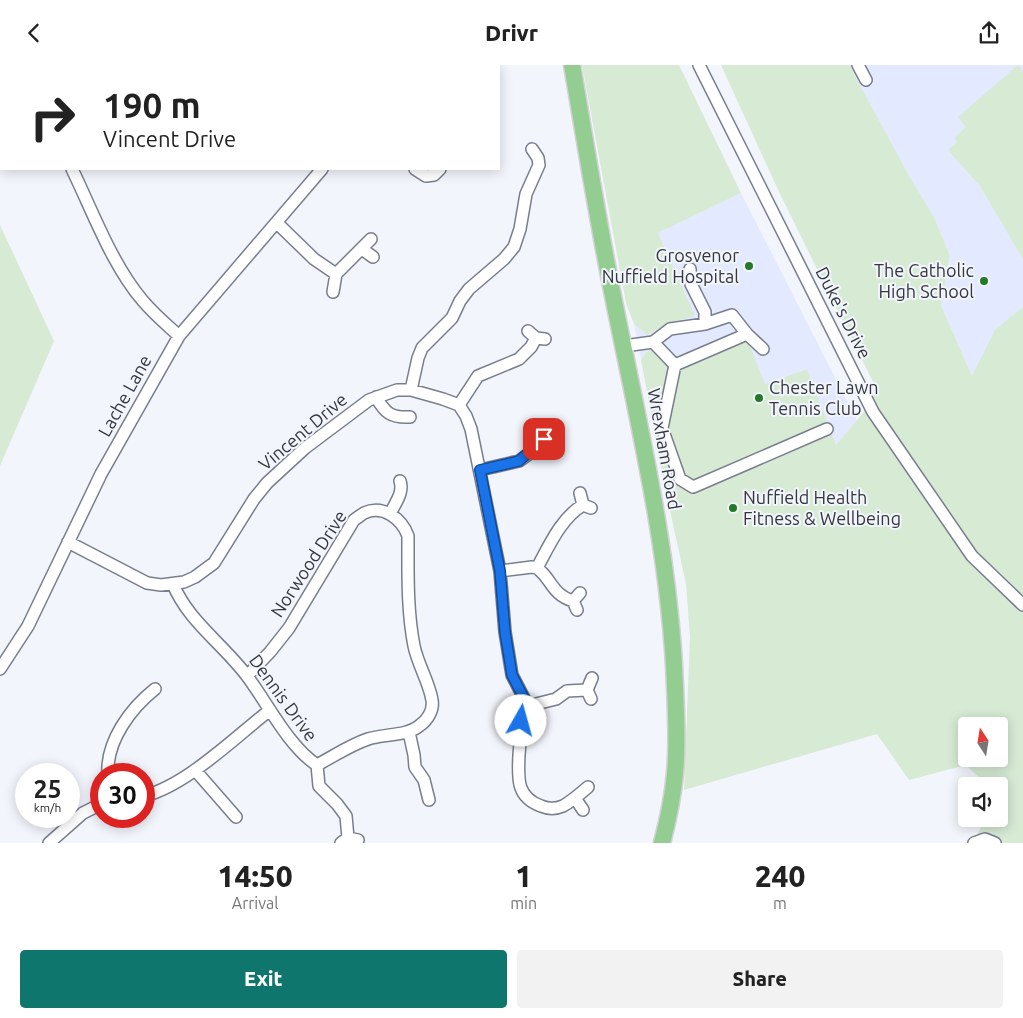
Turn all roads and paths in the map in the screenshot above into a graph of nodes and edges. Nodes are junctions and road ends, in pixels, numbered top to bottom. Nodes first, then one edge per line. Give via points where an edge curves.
1 (572, 65) edge
2 (699, 65) edge
3 (858, 65) edge
4 (866, 80) dead end
5 (530, 147) dead end
6 (72, 170) edge
7 (321, 170) edge
8 (416, 170) edge
9 (439, 170) edge
10 (277, 223) junction
11 (371, 239) dead end
12 (362, 249) junction
13 (373, 257) dead end
14 (690, 269) dead end
15 (336, 275) junction
16 (333, 292) dead end
17 (705, 324) junction
18 (747, 334) junction
19 (179, 336) junction
20 (536, 336) dead end
21 (653, 342) junction
22 (624, 346) junction
23 (762, 349) dead end
24 (675, 365) junction
25 (411, 390) junction
26 (376, 397) junction
27 (459, 405) junction
28 (410, 417) dead end
29 (827, 429) dead end
30 (552, 432) dead end
31 (480, 470) junction
32 (400, 481) dead end
33 (580, 493) dead end
34 (390, 514) junction
35 (68, 542) junction
36 (537, 568) junction
37 (500, 571) junction
38 (173, 584) junction
39 (577, 601) dead end
40 (1023, 605) edge
41 (0, 669) edge
42 (247, 676) junction
43 (592, 678) dead end
44 (138, 687) dead end
45 (156, 689) dead end
46 (146, 696) junction
47 (528, 706) junction
48 (270, 710) junction
49 (409, 732) junction
50 (108, 763) edge
51 (317, 765) junction
52 (195, 770) junction
53 (588, 787) dead end
54 (155, 792) edge
55 (575, 798) junction
56 (431, 802) dead end
57 (90, 810) edge
58 (583, 810) dead end
59 (221, 819) dead end
60 (349, 840) edge
61 (49, 843) edge
62 (662, 843) edge
63 (974, 843) edge
64 (994, 843) edge

1 - 22 highway, Wrexham Road
2 - 40 street, Duke's Drive via 873,412 972,556
3 - 4 street
5 - 25 street via 539,165 526,193 514,247 469,289 452,318 422,348
6 - 19 street via 127,279 143,301
7 - 10 street, Lache Lane
8 - 9 street via 426,176
10 - 15 street via 314,259
10 - 19 street, Lache Lane
11 - 12 street
12 - 13 street
12 - 15 street
14 - 17 street via 691,284 705,312
15 - 16 street
17 - 18 street via 732,315
17 - 21 street via 670,329
18 - 23 street
18 - 24 street
19 - 35 street, Lache Lane via 101,474
20 - 27 street via 520,359 478,376
21 - 22 street
21 - 24 street
22 - 62 highway, Wrexham Road via 669,594 677,743 672,803
24 - 29 street via 662,428 680,479 693,487
25 - 26 street, Vincent Drive via 397,390
25 - 27 street, Vincent Drive
26 - 28 street, Vincent Drive via 391,415
26 - 38 street, Vincent Drive via 305,448 268,483 254,499 214,563 196,577
27 - 31 street via 471,429
30 - 31 street via 519,461
31 - 37 street
32 - 34 street via 401,493
33 - 36 street via 587,507 574,511 562,525
34 - 42 street, Norwood Drive via 377,510 354,521 289,628
34 - 49 street via 400,520 408,536 409,617 414,648 433,702 426,719
35 - 38 street, Vincent Drive via 146,583
35 - 41 street, Lache Lane via 28,626
36 - 37 street
36 - 39 street via 552,588 567,599
37 - 47 street via 512,675
38 - 42 street, Dennis Drive via 187,612
42 - 48 street, Dennis Drive
43 - 47 street via 589,695 567,691 556,699
44 - 46 street
45 - 46 street
46 - 50 street via 125,720
47 - 55 street via 519,735 518,781 524,795 528,801 544,808 556,808
48 - 51 street, Dennis Drive via 300,752
48 - 52 street
49 - 51 street via 368,739
49 - 56 street via 415,767 424,780
51 - 60 street, Dennis Drive via 319,786 346,816
52 - 54 street via 173,785
52 - 59 street via 233,814
53 - 55 street
55 - 58 street
57 - 61 street
63 - 64 street via 986,839

